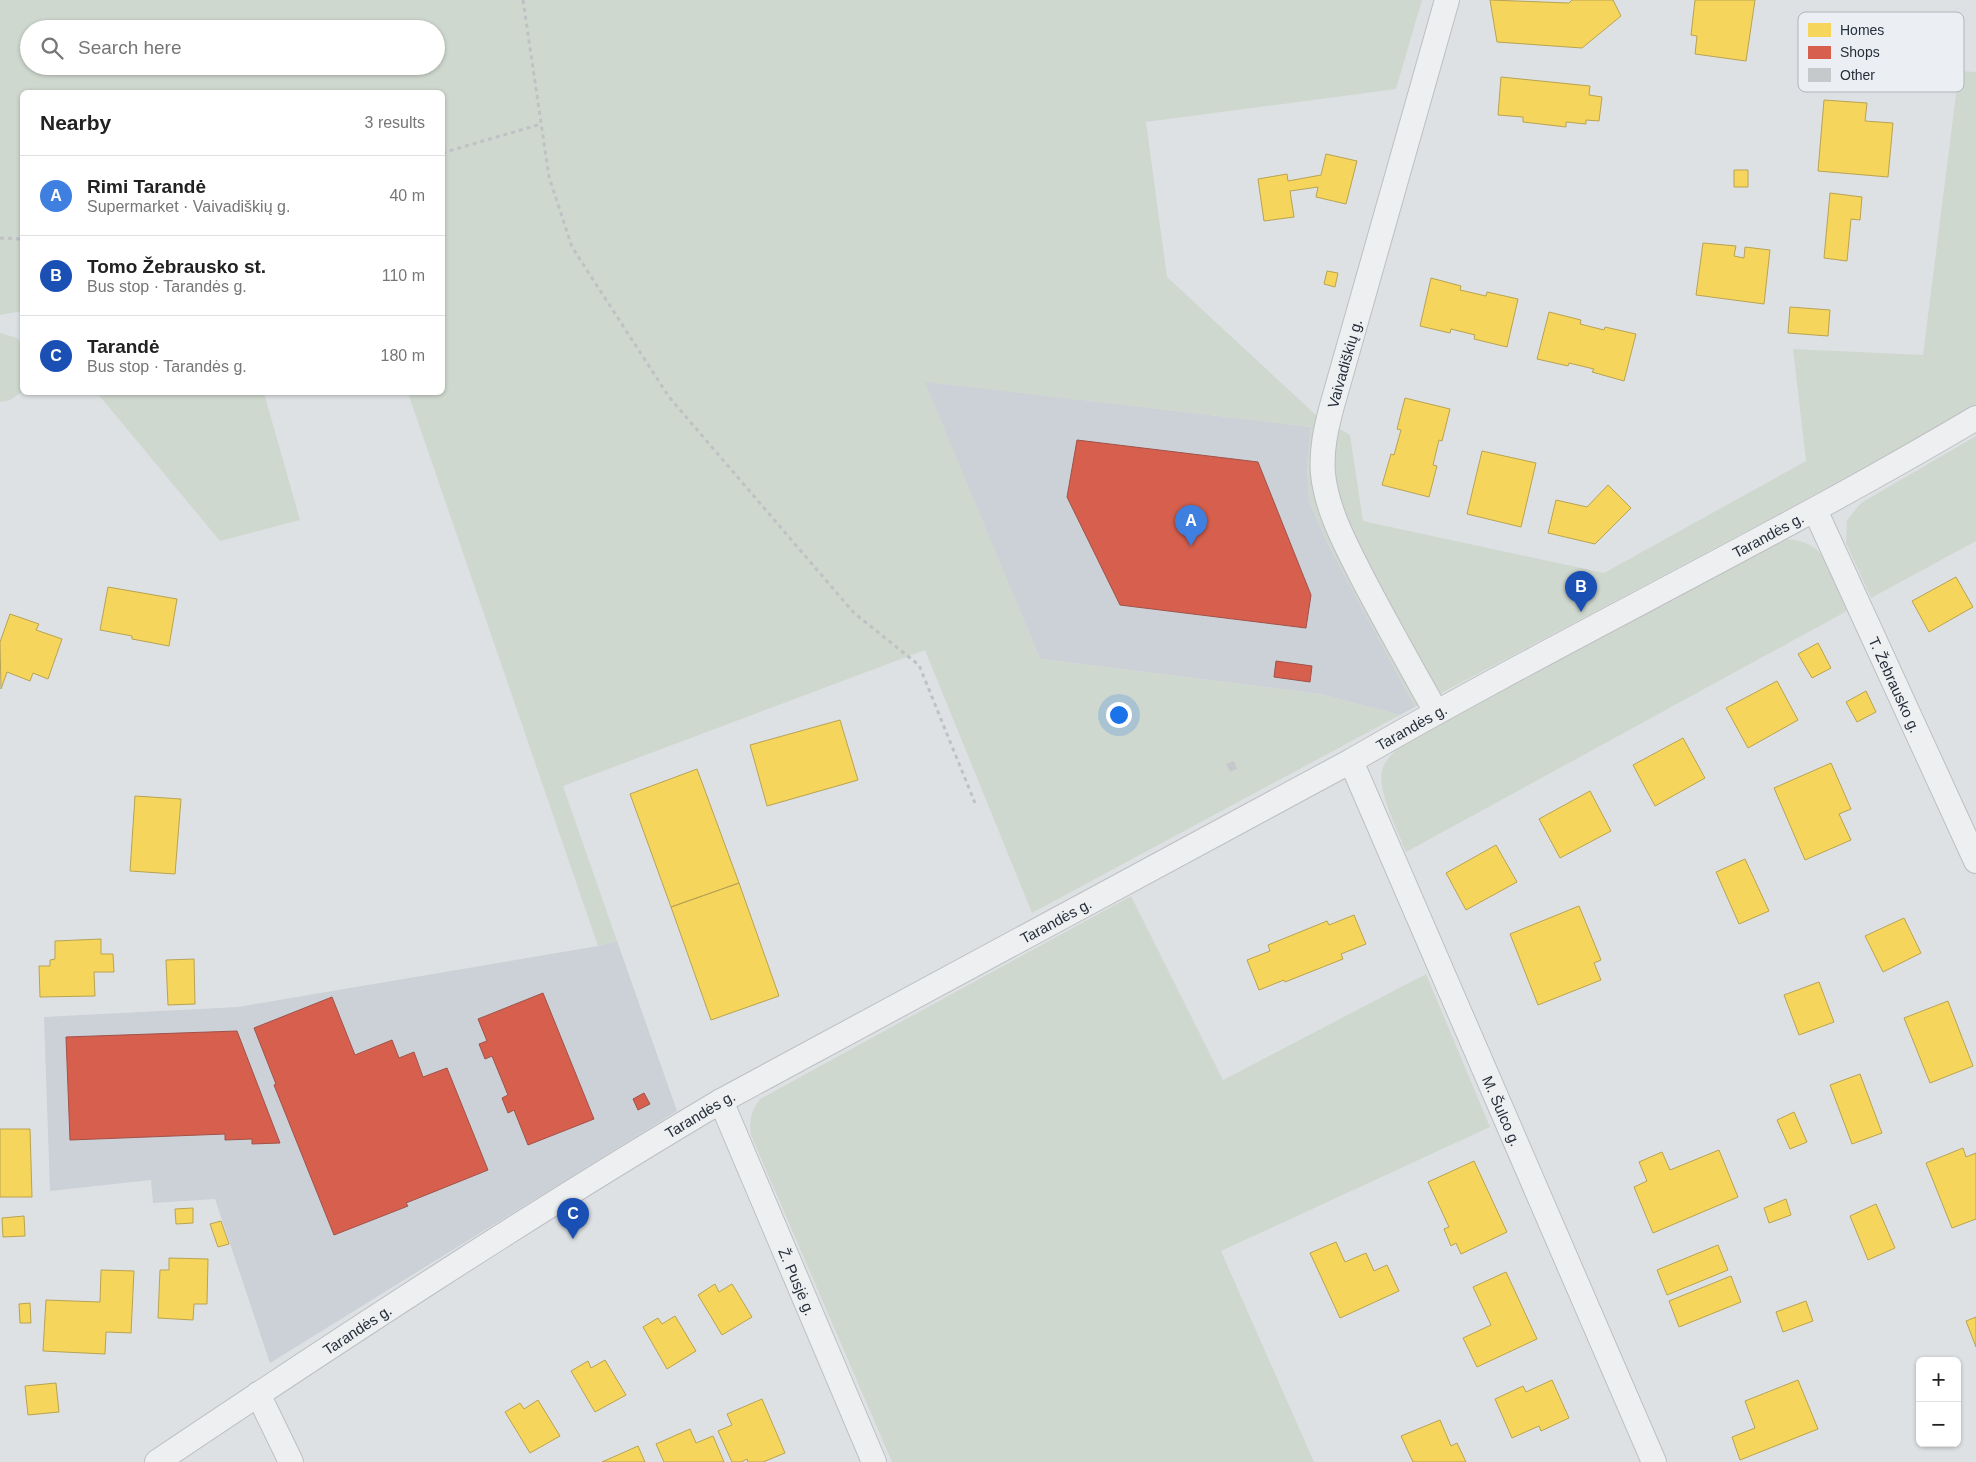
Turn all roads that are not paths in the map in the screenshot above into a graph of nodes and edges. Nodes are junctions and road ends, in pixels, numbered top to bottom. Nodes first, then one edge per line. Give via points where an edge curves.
1 (1447, 0) edge
2 (1976, 418) edge
3 (1815, 510) junction
4 (1436, 712) junction
5 (1351, 761) junction
6 (1976, 861) edge
7 (721, 1101) junction
8 (258, 1394) junction
9 (157, 1462) edge
10 (290, 1462) edge
11 (874, 1462) edge
12 (1654, 1462) edge

1 - 4 street, Vaivadiškių g. via 1323,441 1323,474 1343,540
2 - 3 street, Tarandės g.
3 - 4 street, Tarandės g.
3 - 6 street, T. Žebrausko g.
4 - 5 street, Tarandės g.
5 - 7 street, Tarandės g.
5 - 12 street, M. Šulco g.
7 - 8 street, Tarandės g.
7 - 11 street, Ž. Pusjė g.
8 - 9 street, Tarandės g.
8 - 10 street

